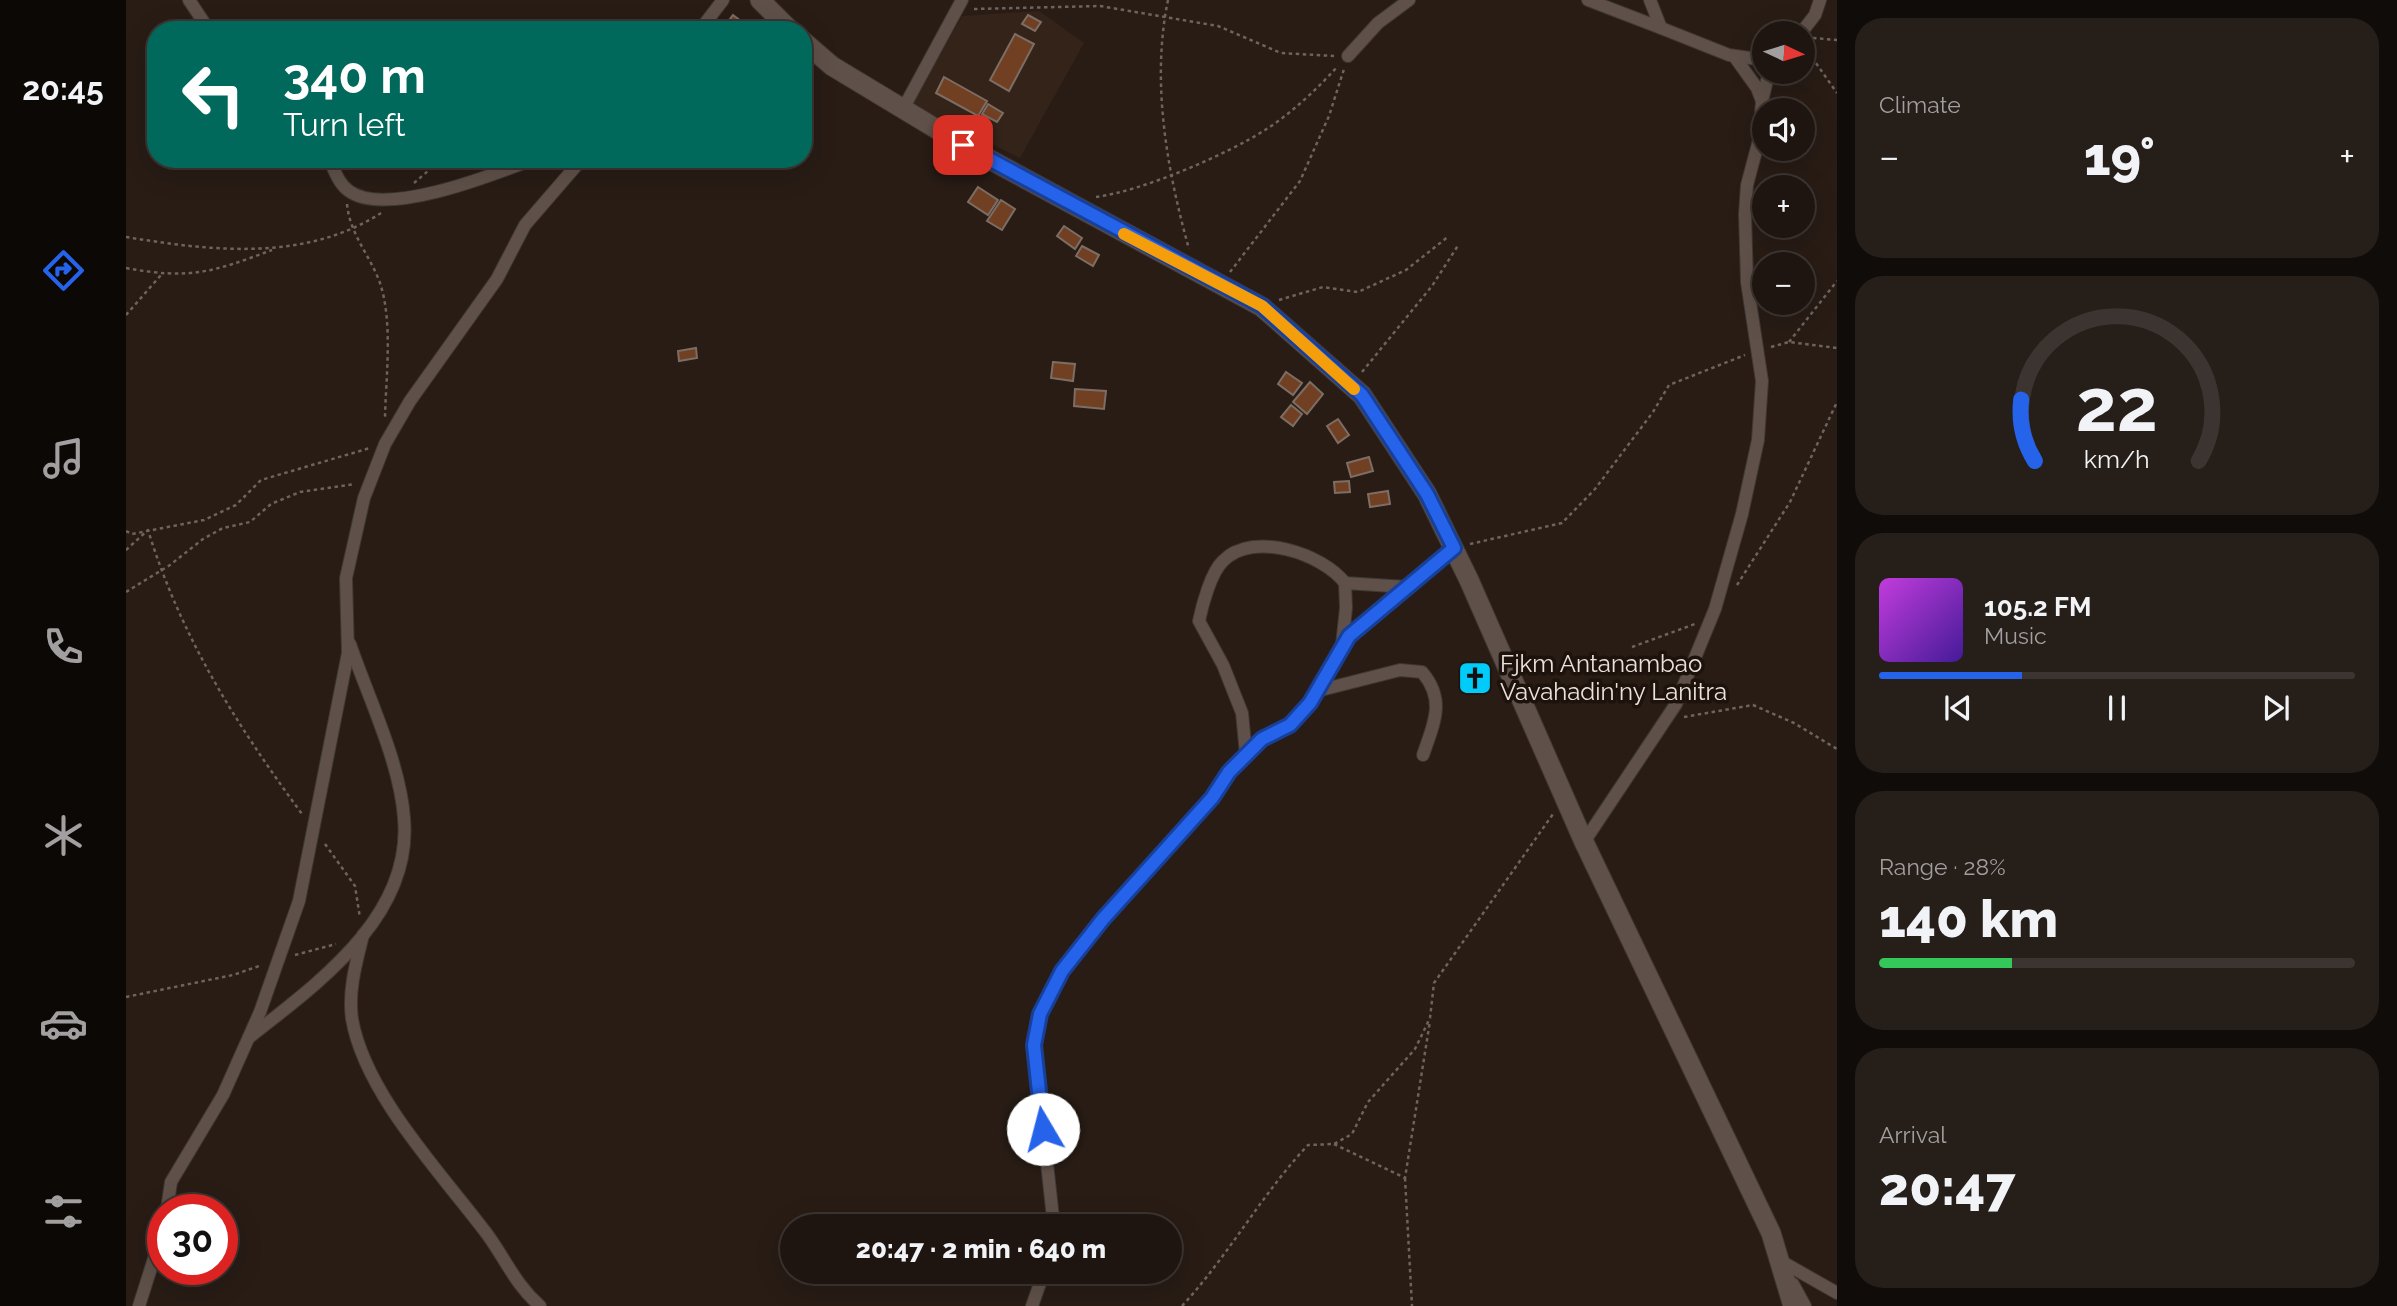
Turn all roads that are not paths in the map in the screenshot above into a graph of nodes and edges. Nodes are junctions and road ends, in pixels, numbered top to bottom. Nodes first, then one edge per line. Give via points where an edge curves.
1 (189, 0) edge
2 (723, 0) edge
3 (760, 0) edge
4 (1409, 0) edge
5 (1587, 0) edge
6 (1650, 0) edge
7 (1820, 1) edge
8 (960, 5) edge
9 (203, 21) edge
10 (707, 21) edge
11 (781, 21) edge
12 (1811, 21) edge
13 (1661, 28) junction
14 (812, 49) edge
15 (1348, 56) road end
16 (1734, 56) junction
17 (1752, 58) edge
18 (1761, 98) edge
19 (903, 109) junction
20 (1754, 161) edge
21 (334, 168) edge
22 (510, 168) edge
23 (574, 168) edge
24 (1454, 548) junction
25 (1345, 583) junction
26 (1407, 587) junction
27 (347, 637) junction
28 (1341, 650) junction
29 (1317, 691) junction
30 (1246, 754) junction
31 (1423, 755) dead end
32 (1584, 842) junction
33 (363, 935) junction
34 (248, 1038) junction
35 (170, 1194) edge
36 (1053, 1214) edge
37 (1779, 1259) junction
38 (147, 1281) edge
39 (1040, 1284) edge
40 (1837, 1293) edge
41 (139, 1306) edge
42 (540, 1306) edge
43 (1032, 1306) edge
44 (1793, 1306) edge
45 (1805, 1306) edge

1 - 9 street
2 - 10 street
3 - 11 street
4 - 15 street via 1378,23
5 - 13 street
6 - 13 street
7 - 12 street
8 - 19 street
13 - 16 street
14 - 19 street
16 - 17 street
16 - 18 street
19 - 24 street via 1262,306 1362,395 1427,494
20 - 32 street via 1745,214 1747,282 1762,381 1758,440 1742,514 1711,617 1676,704
21 - 22 street via 351,193 401,199 468,184
23 - 27 street via 526,225 497,279 385,444 371,479 346,578
24 - 26 street
24 - 32 street
25 - 26 street
25 - 28 street
25 - 30 street via 1334,569 1306,554 1266,546 1243,550 1223,561 1199,621 1242,713
26 - 28 street via 1349,636
27 - 33 street via 394,769 404,818 402,854 390,895
27 - 34 street via 348,653 299,901
28 - 29 street
29 - 30 street via 1290,725 1262,739
29 - 31 street via 1400,670 1422,672 1433,685 1437,706
30 - 36 street via 1062,971 1040,1014 1034,1045
32 - 37 street via 1702,1083
33 - 34 street via 317,983
33 - 42 street via 352,980 352,1020 366,1059 393,1113 489,1237 520,1289
34 - 35 street
37 - 40 street
37 - 44 street
37 - 45 street
38 - 41 street
39 - 43 street

